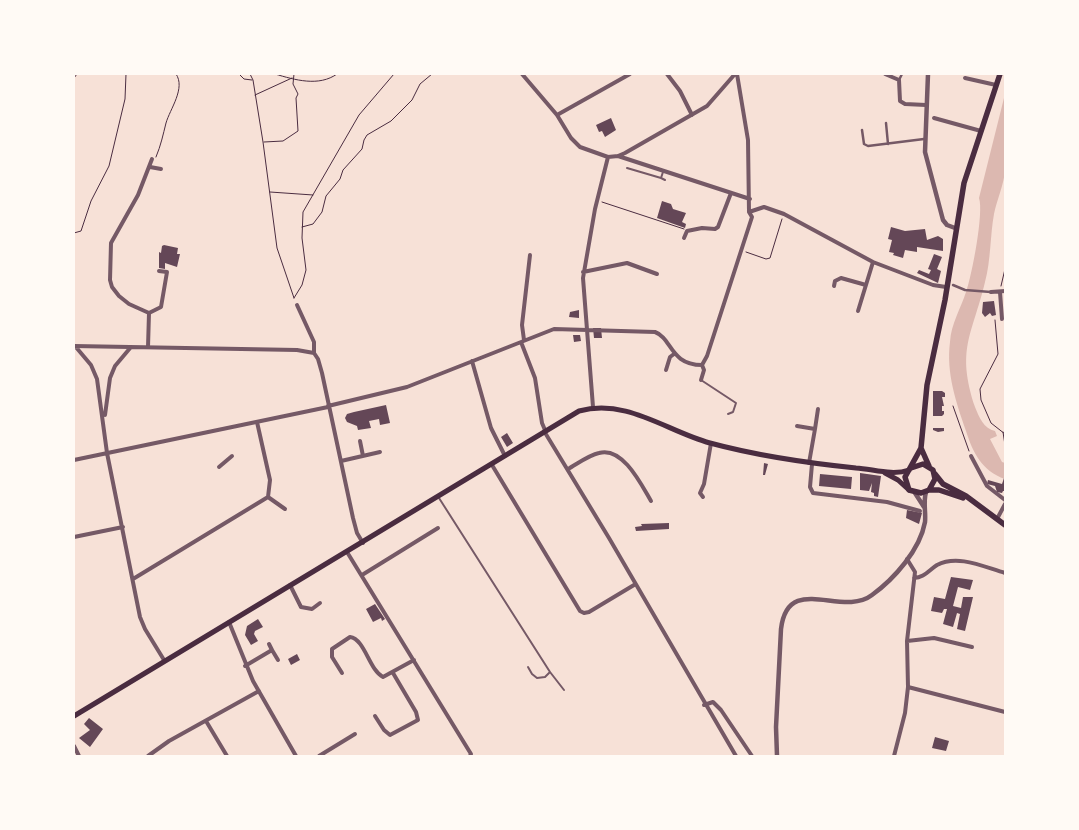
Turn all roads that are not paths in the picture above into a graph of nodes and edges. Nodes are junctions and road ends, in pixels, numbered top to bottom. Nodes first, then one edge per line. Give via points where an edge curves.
1 (522, 74) edge
2 (630, 74) edge
3 (667, 74) edge
4 (736, 74) edge
5 (884, 74) edge
6 (902, 74) edge
7 (928, 74) edge
8 (1000, 74) edge
9 (965, 78) dead end
10 (899, 80) junction
11 (996, 85) junction
12 (926, 105) junction
13 (557, 115) junction
14 (692, 115) junction
15 (934, 118) dead end
16 (886, 123) dead end
17 (862, 130) dead end
18 (981, 131) junction
19 (924, 139) junction
20 (888, 144) junction
21 (618, 156) junction
22 (608, 157) junction
23 (152, 159) road end
24 (150, 167) junction
25 (627, 168) dead end
26 (161, 169) dead end
27 (664, 170) junction
28 (661, 178) junction
29 (665, 180) dead end
30 (731, 193) junction
31 (750, 199) junction
32 (748, 212) junction
33 (955, 228) junction
34 (684, 238) dead end
35 (530, 255) dead end
36 (873, 262) junction
37 (159, 271) dead end
38 (583, 272) junction
39 (657, 274) dead end
40 (866, 285) junction
41 (953, 285) dead end
42 (834, 286) dead end
43 (946, 287) junction
44 (1003, 291) edge
45 (989, 292) joint
46 (297, 305) dead end
47 (858, 311) dead end
48 (149, 313) junction
49 (1002, 319) dead end
50 (586, 329) junction
51 (522, 341) junction
52 (74, 346) edge
53 (131, 347) junction
54 (148, 347) junction
55 (314, 353) junction
56 (674, 354) junction
57 (472, 361) junction
58 (703, 367) junction
59 (666, 370) dead end
60 (701, 380) joint
61 (328, 406) junction
62 (593, 407) junction
63 (818, 409) dead end
64 (728, 414) dead end
65 (104, 422) junction
66 (257, 422) junction
67 (797, 426) dead end
68 (815, 429) junction
69 (543, 431) junction
70 (360, 441) dead end
71 (711, 443) junction
72 (921, 448) junction
73 (380, 452) dead end
74 (107, 453) junction
75 (232, 456) dead end
76 (363, 456) junction
77 (505, 456) junction
78 (971, 456) road end
79 (74, 460) edge
80 (341, 461) junction
81 (811, 464) junction
82 (492, 465) junction
83 (219, 467) dead end
84 (931, 468) junction
85 (568, 469) junction
86 (910, 469) junction
87 (882, 471) junction
88 (912, 491) junction
89 (927, 491) junction
90 (268, 497) junction
91 (703, 497) dead end
92 (439, 498) junction
93 (1005, 500) edge
94 (651, 501) dead end
95 (907, 502) dead end
96 (974, 502) junction
97 (1005, 504) edge
98 (906, 507) junction
99 (285, 508) dead end
100 (922, 509) junction
101 (997, 519) junction
102 (1005, 525) edge
103 (123, 527) junction
104 (438, 528) dead end
105 (433, 531) junction
106 (74, 537) edge
107 (436, 537) dead end
108 (363, 543) junction
109 (402, 550) junction
110 (347, 552) junction
111 (405, 555) dead end
112 (907, 559) junction
113 (1005, 573) edge
114 (362, 575) junction
115 (914, 578) junction
116 (133, 579) junction
117 (634, 584) junction
118 (290, 585) junction
119 (320, 603) dead end
120 (315, 607) junction
121 (319, 611) dead end
122 (229, 622) junction
123 (908, 641) junction
124 (269, 644) dead end
125 (972, 647) dead end
126 (272, 650) junction
127 (164, 660) junction
128 (278, 660) dead end
129 (414, 660) junction
130 (246, 666) junction
131 (528, 667) dead end
132 (339, 668) junction
133 (550, 672) junction
134 (335, 673) dead end
135 (342, 673) dead end
136 (393, 673) junction
137 (908, 687) junction
138 (564, 690) dead end
139 (259, 691) junction
140 (704, 704) junction
141 (1005, 712) edge
142 (74, 716) edge
143 (375, 716) dead end
144 (206, 721) junction
145 (355, 734) dead end
146 (74, 746) edge
147 (471, 755) edge
148 (79, 756) edge
149 (148, 756) edge
150 (227, 756) edge
151 (296, 756) edge
152 (319, 756) edge
153 (736, 756) edge
154 (752, 756) edge
155 (777, 756) edge
156 (894, 756) edge

1 - 13 street
2 - 13 street
3 - 14 street
4 - 14 street via 707,106
4 - 31 street via 748,140
5 - 10 street
6 - 10 street
7 - 12 street
8 - 11 main road
9 - 11 street
10 - 12 street via 900,101
11 - 18 main road
12 - 19 street
13 - 22 street via 580,147
14 - 21 street
15 - 18 street
16 - 20 street
17 - 20 street via 864,144
18 - 33 main road via 964,183
19 - 20 street
19 - 33 street via 943,220 946,226
21 - 22 street
21 - 27 street
22 - 38 street
23 - 24 street
24 - 26 street
24 - 48 street via 111,243 112,287 129,304
25 - 28 lane
27 - 28 lane
27 - 30 street
28 - 29 lane
30 - 31 street
30 - 34 street via 718,227 687,231
31 - 32 street
32 - 36 street via 764,207 784,214
32 - 58 street via 752,225
33 - 43 main road
35 - 51 street
36 - 40 street
36 - 43 street
37 - 48 street via 166,272 161,306
38 - 39 street via 627,263
38 - 50 street
40 - 42 street via 841,278 835,281
40 - 47 street
41 - 45 street via 965,290
43 - 72 main road via 927,385
44 - 45 street
44 - 49 street
46 - 55 street via 314,342
48 - 54 street
50 - 51 street via 554,329
50 - 56 street via 655,332
50 - 62 street
51 - 57 street
51 - 69 street via 534,378
52 - 53 street
52 - 65 street via 92,365
53 - 54 street
53 - 65 street via 115,366 110,378
54 - 55 street
55 - 61 street via 320,364
56 - 58 street
56 - 59 street
57 - 61 street via 407,387
57 - 77 street via 491,428
58 - 60 street
60 - 64 lane via 736,404 735,410
61 - 66 street
61 - 80 street
62 - 69 main road
62 - 71 main road via 611,407 634,413
63 - 68 street
65 - 74 street
66 - 74 street
66 - 90 street via 270,480
67 - 68 street
68 - 81 street
69 - 77 main road
69 - 85 street
70 - 76 street
71 - 81 main road
71 - 91 street via 700,493
72 - 84 main road
72 - 86 main road
73 - 76 street
74 - 79 street
74 - 103 street
75 - 83 street
76 - 80 street
77 - 82 main road
78 - 93 street via 987,486
80 - 108 street via 357,533
81 - 87 main road
81 - 98 street via 810,487 813,493
82 - 92 main road
82 - 117 street via 580,611 589,612
84 - 86 main road via 919,464
84 - 89 main road via 935,479
84 - 96 main road via 943,484
85 - 94 street via 600,452 607,453 630,467
85 - 117 street
86 - 87 main road
86 - 88 main road via 905,478
87 - 88 main road
88 - 89 main road
88 - 100 street
89 - 96 main road via 939,490
89 - 100 street
90 - 99 street
90 - 116 street
92 - 108 main road
92 - 133 lane
95 - 98 street
96 - 101 main road
97 - 101 street
98 - 100 street
100 - 112 street via 923,529
101 - 102 main road
103 - 106 street
103 - 116 street
104 - 105 street
105 - 107 street
105 - 109 street
108 - 110 main road
109 - 111 street
109 - 114 street
110 - 114 street
110 - 118 main road
112 - 115 street via 914,569
112 - 155 street via 866,599 853,602 807,599 794,602 786,609 779,658
113 - 115 street via 954,561
114 - 129 street
115 - 123 street
116 - 127 street via 142,622
117 - 140 street
118 - 120 street via 301,607 308,610
118 - 122 main road
119 - 120 street
120 - 121 street
122 - 127 main road
122 - 130 street
123 - 125 street via 934,638
123 - 137 street
124 - 126 street
126 - 128 street
126 - 130 street
127 - 142 main road
129 - 136 street
129 - 147 street
130 - 139 street
131 - 133 lane via 537,678
132 - 134 street
132 - 135 street
132 - 136 street via 331,654 332,649 353,637 377,674 383,677
133 - 138 lane
136 - 143 street via 418,720 390,736 377,723
137 - 141 street
137 - 156 street
139 - 144 street
139 - 151 street
140 - 153 street
140 - 154 street via 713,702 721,710
144 - 149 street
144 - 150 street
145 - 152 street
146 - 148 street

